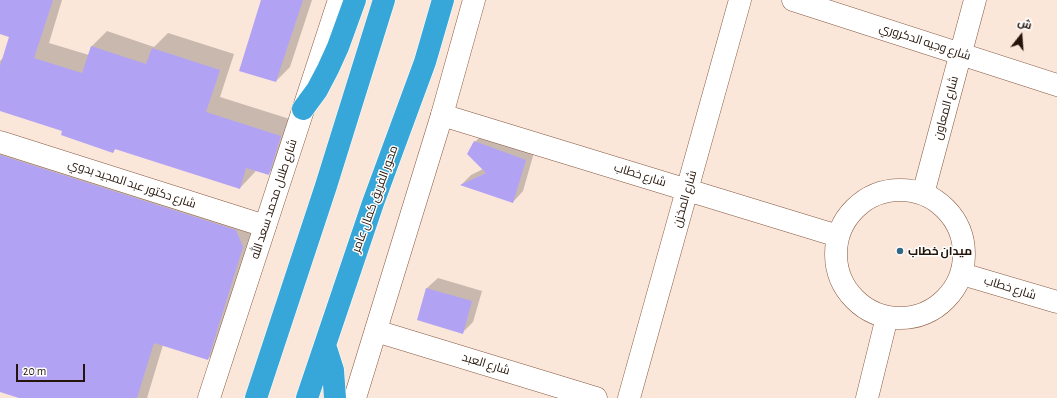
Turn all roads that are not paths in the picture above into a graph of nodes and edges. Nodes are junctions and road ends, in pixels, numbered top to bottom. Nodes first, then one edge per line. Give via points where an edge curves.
1 (339, 0) edge
2 (355, 0) edge
3 (384, 0) edge
4 (443, 0) edge
5 (474, 0) edge
6 (740, 0) edge
7 (793, 0) edge
8 (975, 0) edge
9 (960, 54) junction
10 (1057, 85) edge
11 (303, 109) junction
12 (442, 115) junction
13 (0, 142) edge
14 (687, 190) junction
15 (923, 194) junction
16 (264, 226) junction
17 (838, 236) junction
18 (962, 274) junction
19 (1057, 302) edge
20 (887, 317) junction
21 (376, 331) junction
22 (325, 345) junction
23 (209, 398) edge
24 (256, 398) edge
25 (307, 398) edge
26 (335, 398) edge
27 (355, 398) edge
28 (596, 398) edge
29 (629, 398) edge
30 (867, 398) edge

1 - 11 street, شارع طلال محمد سعد الله
2 - 11 highway via 328,69
3 - 24 highway
4 - 22 highway, محور الفريق كمال عامر via 425,62 373,203
5 - 12 street
6 - 14 street, شارع المخزن
7 - 9 street, شارع وجيه الدكروري
8 - 9 street, شارع المعاون
9 - 10 street, شارع وجيه الدكروري
9 - 15 street, شارع المعاون
11 - 16 street, شارع طلال محمد سعد الله
12 - 14 street, شارع خطاب
12 - 21 street
13 - 16 street, شارع دكتور عبد المجيد بدوي
14 - 17 street, شارع خطاب
14 - 29 street, شارع المخزن
15 - 17 street via 906,190 888,190 871,196 849,215
15 - 18 street via 938,201 950,212 959,226 965,257
16 - 23 street, شارع طلال محمد سعد الله
17 - 20 street via 835,254 838,271 845,287 865,308
18 - 19 street, شارع خطاب
18 - 20 street via 956,288 933,310 903,319
20 - 30 street
21 - 27 street
21 - 28 street, شارع العبد
22 - 25 highway, محور الفريق كمال عامر
22 - 26 highway via 333,370

